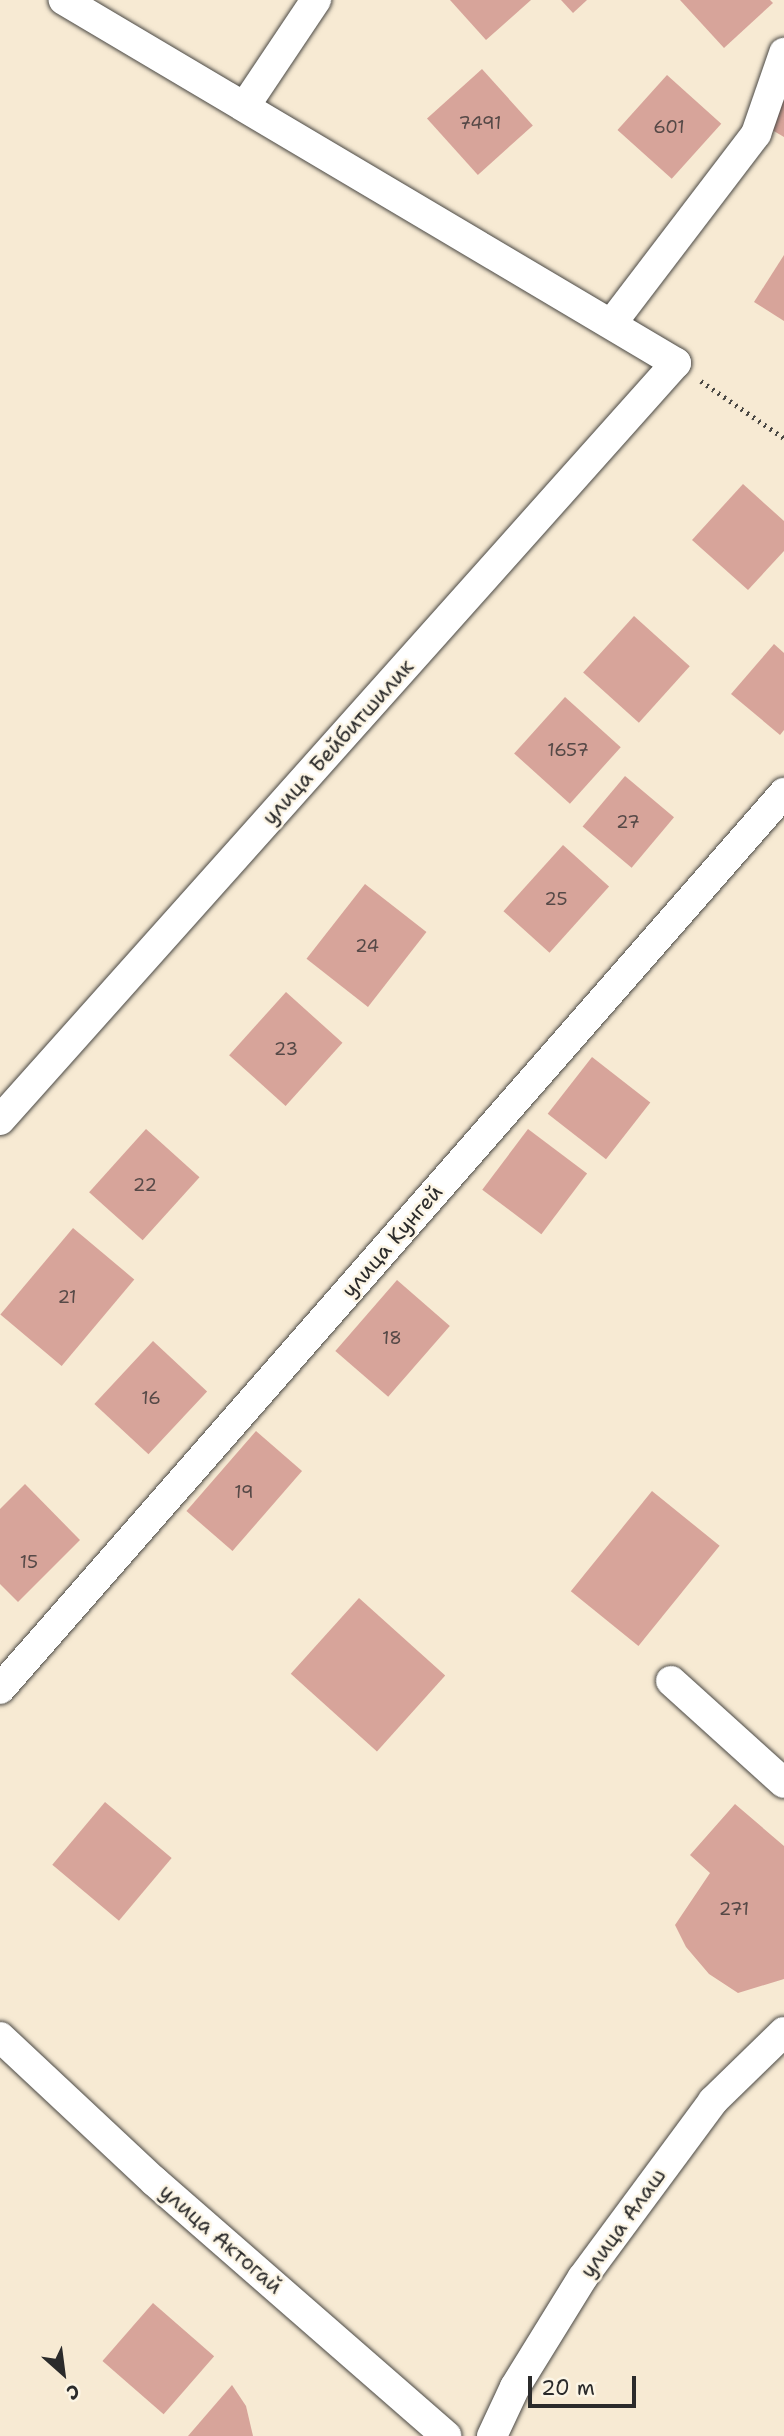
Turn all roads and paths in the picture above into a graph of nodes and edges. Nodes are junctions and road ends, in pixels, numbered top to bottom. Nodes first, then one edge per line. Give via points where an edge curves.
1 (64, 0) edge
2 (316, 0) edge
3 (784, 53) edge
4 (245, 106) junction
5 (612, 323) junction
6 (676, 363) junction
7 (784, 438) edge
8 (784, 793) edge
9 (0, 1120) edge
10 (671, 1681) dead end
11 (0, 1689) edge
12 (784, 1783) edge
13 (784, 2032) edge
14 (0, 2037) edge
15 (446, 2436) edge
16 (492, 2436) edge

1 - 4 street
2 - 4 street
3 - 5 street via 756,134
4 - 5 street
5 - 6 street
6 - 7 path
6 - 9 street, улица Бейбитшилик
8 - 11 street, улица Кунгей
10 - 12 street
13 - 16 street, улица Алаш via 713,2101 583,2277 515,2387
14 - 15 street, улица Актогай via 154,2181

